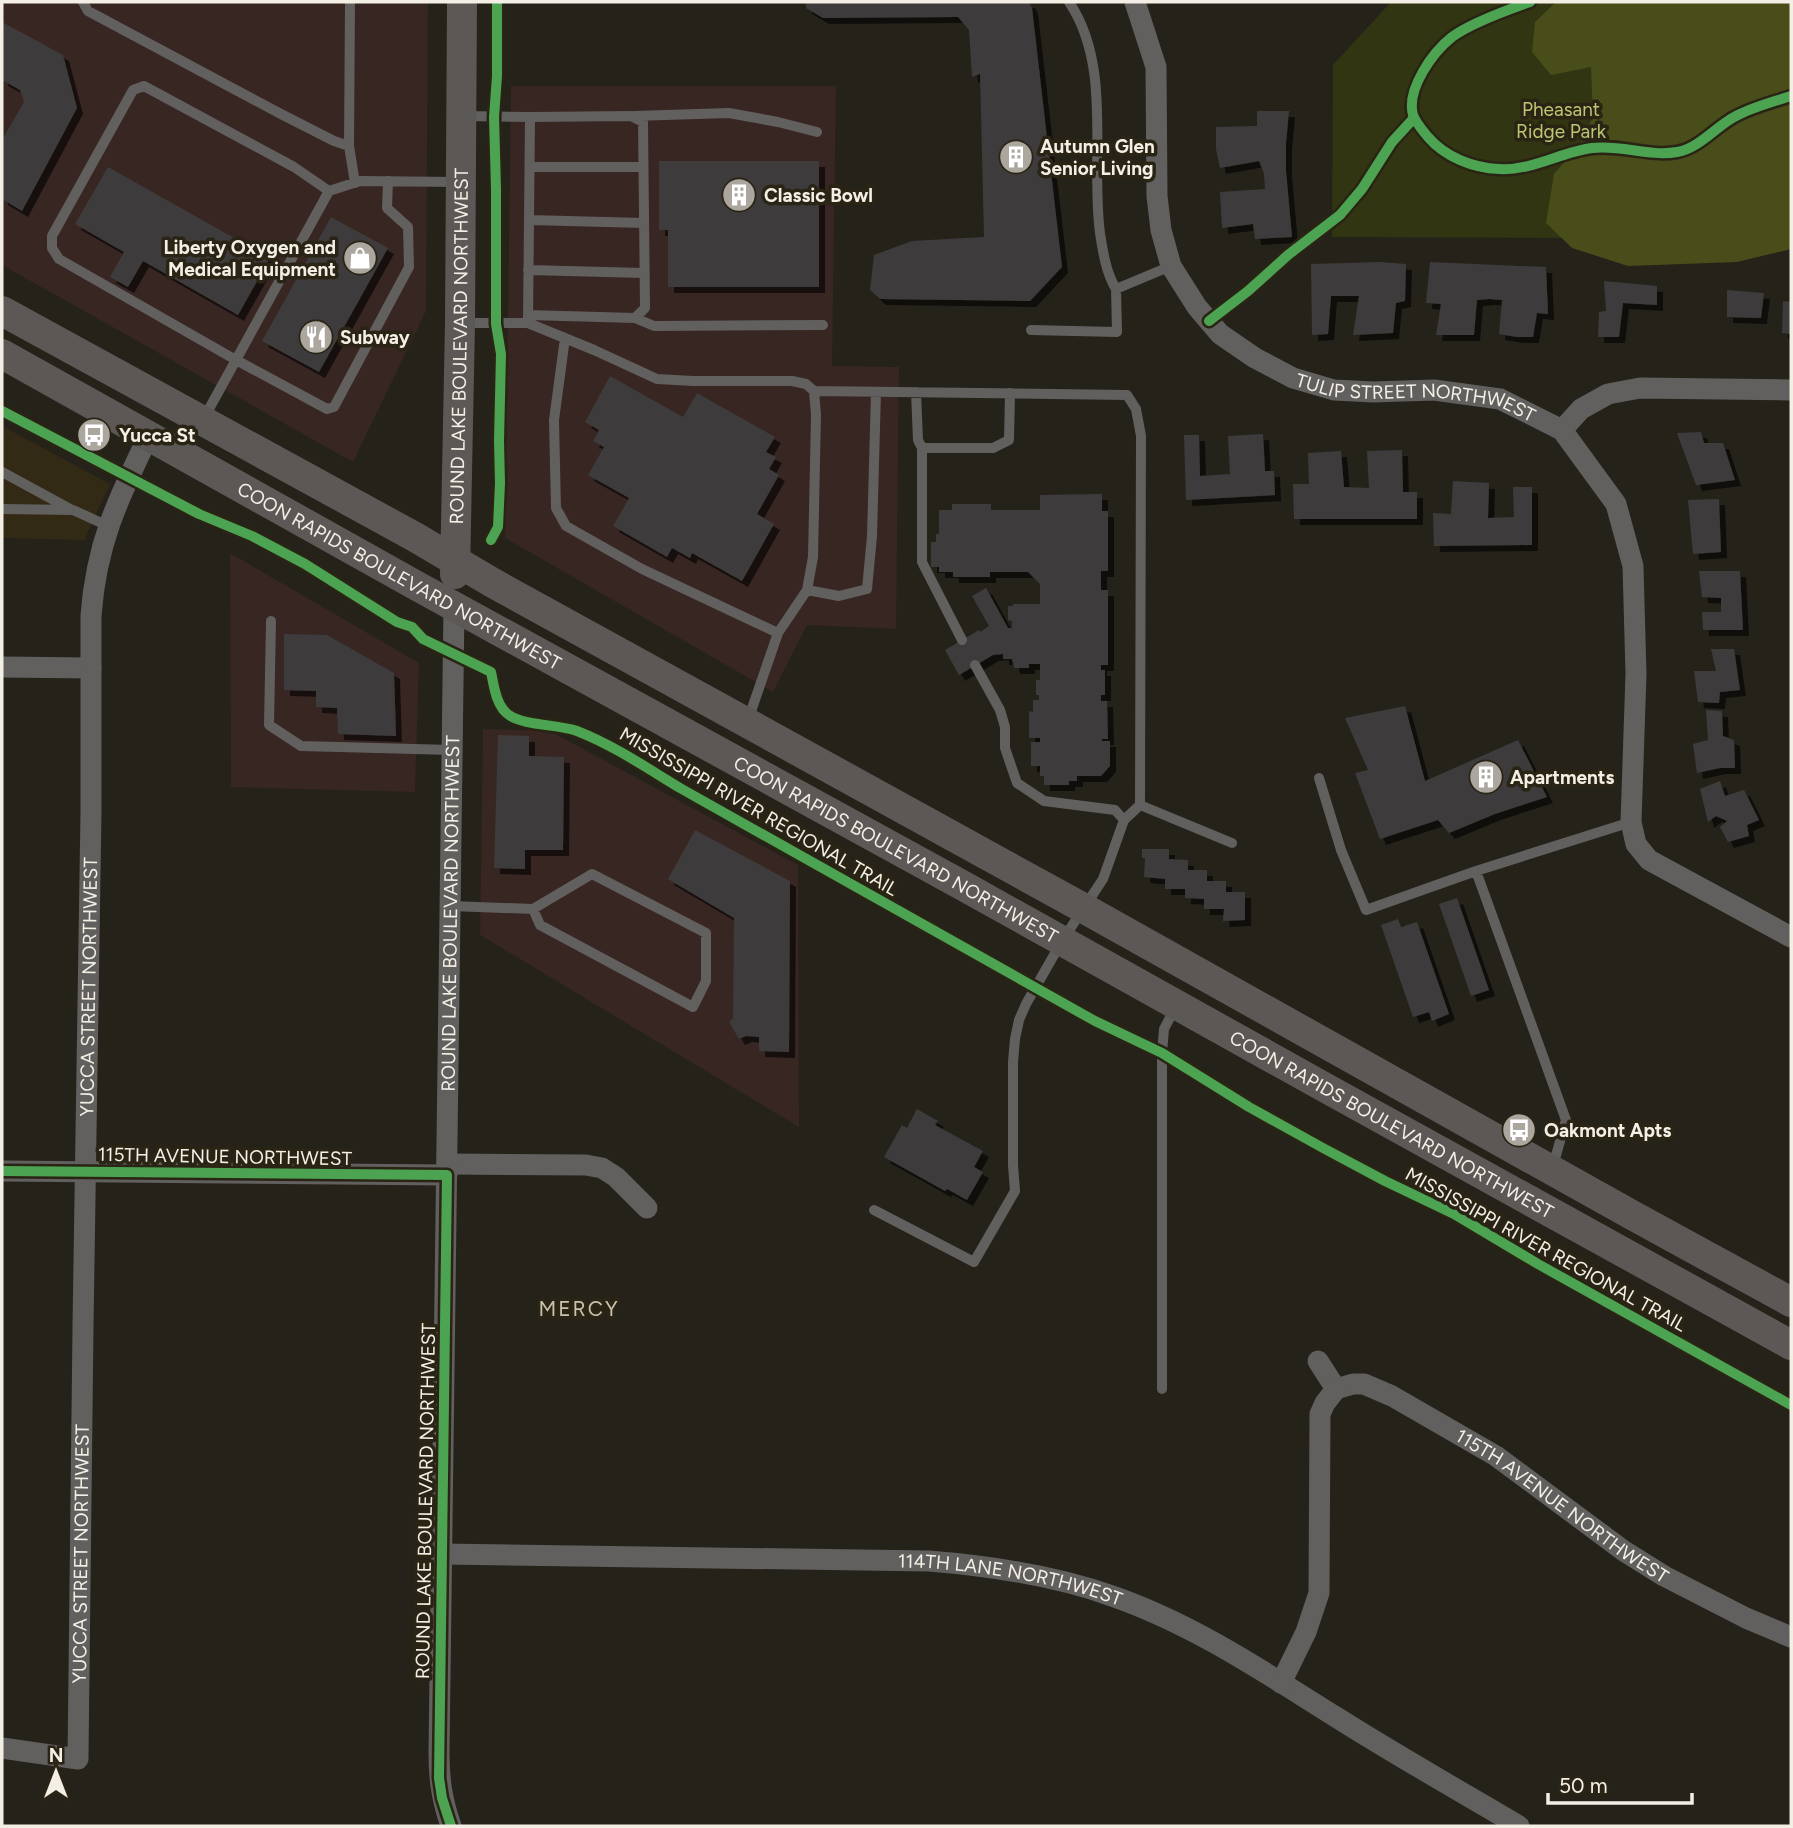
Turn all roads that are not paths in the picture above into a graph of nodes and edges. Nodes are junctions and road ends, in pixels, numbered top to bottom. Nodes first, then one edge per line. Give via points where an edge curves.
1 (83, 2) edge
2 (350, 2) edge
3 (462, 2) edge
4 (1069, 2) edge
5 (1135, 2) edge
6 (461, 116) junction
7 (631, 116) junction
8 (530, 117) junction
9 (817, 132) dead end
10 (349, 146) junction
11 (530, 167) junction
12 (643, 167) junction
13 (388, 181) junction
14 (461, 182) junction
15 (355, 183) junction
16 (329, 191) junction
17 (529, 220) junction
18 (644, 223) junction
19 (1171, 266) junction
20 (528, 270) junction
21 (645, 273) junction
22 (1116, 289) junction
23 (2, 311) edge
24 (635, 318) junction
25 (528, 319) junction
26 (460, 323) junction
27 (823, 325) dead end
28 (1031, 330) dead end
29 (565, 338) junction
30 (2, 354) edge
31 (236, 360) junction
32 (1791, 390) edge
33 (814, 391) junction
34 (876, 392) junction
35 (916, 392) junction
36 (1010, 393) junction
37 (203, 421) junction
38 (1562, 430) junction
39 (149, 435) junction
40 (922, 448) junction
41 (2, 472) edge
42 (2, 509) edge
43 (73, 510) junction
44 (108, 526) junction
45 (455, 560) junction
46 (807, 590) junction
47 (454, 606) junction
48 (271, 621) dead end
49 (778, 633) junction
50 (962, 640) dead end
51 (975, 665) dead end
52 (2, 667) edge
53 (91, 668) junction
54 (747, 723) junction
55 (452, 750) junction
56 (1319, 778) dead end
57 (1140, 804) junction
58 (1124, 820) junction
59 (1631, 822) junction
60 (1232, 843) dead end
61 (1476, 872) junction
62 (451, 906) junction
63 (533, 909) junction
64 (1085, 909) junction
65 (1791, 937) edge
66 (1062, 942) junction
67 (1176, 1005) junction
68 (447, 1170) junction
69 (1552, 1170) junction
70 (2, 1171) edge
71 (85, 1172) junction
72 (648, 1208) dead end
73 (874, 1210) dead end
74 (1791, 1302) edge
75 (1791, 1345) edge
76 (1318, 1361) dead end
77 (1162, 1389) dead end
78 (1336, 1389) junction
79 (442, 1554) junction
80 (1791, 1637) edge
81 (1281, 1683) junction
82 (2, 1748) edge
83 (451, 1826) edge
84 (1519, 1826) edge

1 - 10 lane via 100,18
2 - 10 lane
3 - 6 main road, ROUND LAKE BOULEVARD NORTHWEST
4 - 22 lane via 1090,50 1096,89 1097,208 1103,252
5 - 19 street, TULIP STREET NORTHWEST via 1156,67 1157,196
6 - 8 lane
6 - 14 main road, ROUND LAKE BOULEVARD NORTHWEST
7 - 8 lane
7 - 9 lane via 729,113
7 - 12 lane via 643,122
8 - 11 lane
10 - 15 lane
11 - 12 lane
11 - 17 lane
12 - 18 lane
13 - 14 lane
13 - 15 lane
13 - 31 lane via 387,208 408,227 409,267 334,407 327,409
14 - 26 main road, ROUND LAKE BOULEVARD NORTHWEST
15 - 16 lane
16 - 31 lane
16 - 31 lane via 144,86 133,90 52,236 59,259
17 - 18 lane
17 - 20 lane
18 - 21 lane
19 - 22 lane
19 - 38 street, TULIP STREET NORTHWEST via 1220,334 1293,378 1334,390 1434,390 1500,399
20 - 21 lane
20 - 25 lane
21 - 24 lane via 645,308
22 - 28 lane via 1117,332
23 - 37 main road, COON RAPIDS BOULEVARD NORTHWEST
24 - 25 lane
24 - 27 lane via 654,326
25 - 26 lane
25 - 29 lane
26 - 45 main road, ROUND LAKE BOULEVARD NORTHWEST
29 - 33 lane via 657,379 792,381
29 - 49 lane via 554,420 556,508 566,526 642,569
30 - 39 main road, COON RAPIDS BOULEVARD NORTHWEST
31 - 37 lane
32 - 38 street via 1640,388 1608,394 1581,409
33 - 34 lane
33 - 46 lane via 813,557
34 - 35 lane
34 - 46 lane via 867,589 839,596
35 - 36 lane
35 - 40 lane
36 - 40 lane via 1010,440 993,448
36 - 57 lane via 1127,395 1136,409 1141,436
37 - 45 main road, COON RAPIDS BOULEVARD NORTHWEST
38 - 59 street, TULIP STREET NORTHWEST via 1616,504 1633,566 1636,674
39 - 44 street, YUCCA STREET NORTHWEST
39 - 47 main road, COON RAPIDS BOULEVARD NORTHWEST
40 - 50 lane via 922,562
41 - 43 lane
42 - 43 lane
43 - 44 lane
44 - 53 street, YUCCA STREET NORTHWEST via 93,586
45 - 47 main road, ROUND LAKE BOULEVARD NORTHWEST
45 - 54 main road, COON RAPIDS BOULEVARD NORTHWEST
46 - 49 lane
47 - 55 street, ROUND LAKE BOULEVARD NORTHWEST
47 - 66 main road, COON RAPIDS BOULEVARD NORTHWEST
48 - 55 lane via 269,724 301,746
49 - 54 lane
51 - 58 lane via 1000,710 1005,748 1017,783 1044,801 1115,810
52 - 53 street
53 - 71 street, YUCCA STREET NORTHWEST
54 - 64 main road, COON RAPIDS BOULEVARD NORTHWEST
55 - 62 street, ROUND LAKE BOULEVARD NORTHWEST
56 - 61 lane via 1340,850 1366,911
57 - 58 lane
57 - 60 lane
58 - 64 lane via 1102,879
59 - 61 lane
59 - 65 street via 1636,844 1648,860
61 - 69 lane via 1566,1120
62 - 63 lane
62 - 68 street, ROUND LAKE BOULEVARD NORTHWEST
63 - 63 lane via 592,874 706,933 706,981 693,1007 540,925
64 - 66 lane
64 - 69 main road, COON RAPIDS BOULEVARD NORTHWEST
66 - 67 main road, COON RAPIDS BOULEVARD NORTHWEST
66 - 73 lane via 1019,1020 1015,1039 1015,1191 974,1262
67 - 75 main road, COON RAPIDS BOULEVARD NORTHWEST
67 - 77 lane via 1164,1029 1162,1053
68 - 71 street, 115TH AVENUE NORTHWEST
68 - 72 street, 115TH AVENUE NORTHWEST via 602,1168
68 - 79 street, ROUND LAKE BOULEVARD NORTHWEST
69 - 74 main road, COON RAPIDS BOULEVARD NORTHWEST
70 - 71 street, 115TH AVENUE NORTHWEST
71 - 82 street, YUCCA STREET NORTHWEST via 78,1759
76 - 78 street
78 - 80 street, 115TH AVENUE NORTHWEST via 1364,1384 1392,1395 1496,1456 1664,1576
78 - 81 street via 1320,1414 1319,1593
79 - 81 street, 114TH LANE NORTHWEST via 917,1561 1010,1570 1112,1596 1197,1632
79 - 83 street, ROUND LAKE BOULEVARD NORTHWEST via 439,1778
81 - 84 street, 114TH LANE NORTHWEST

